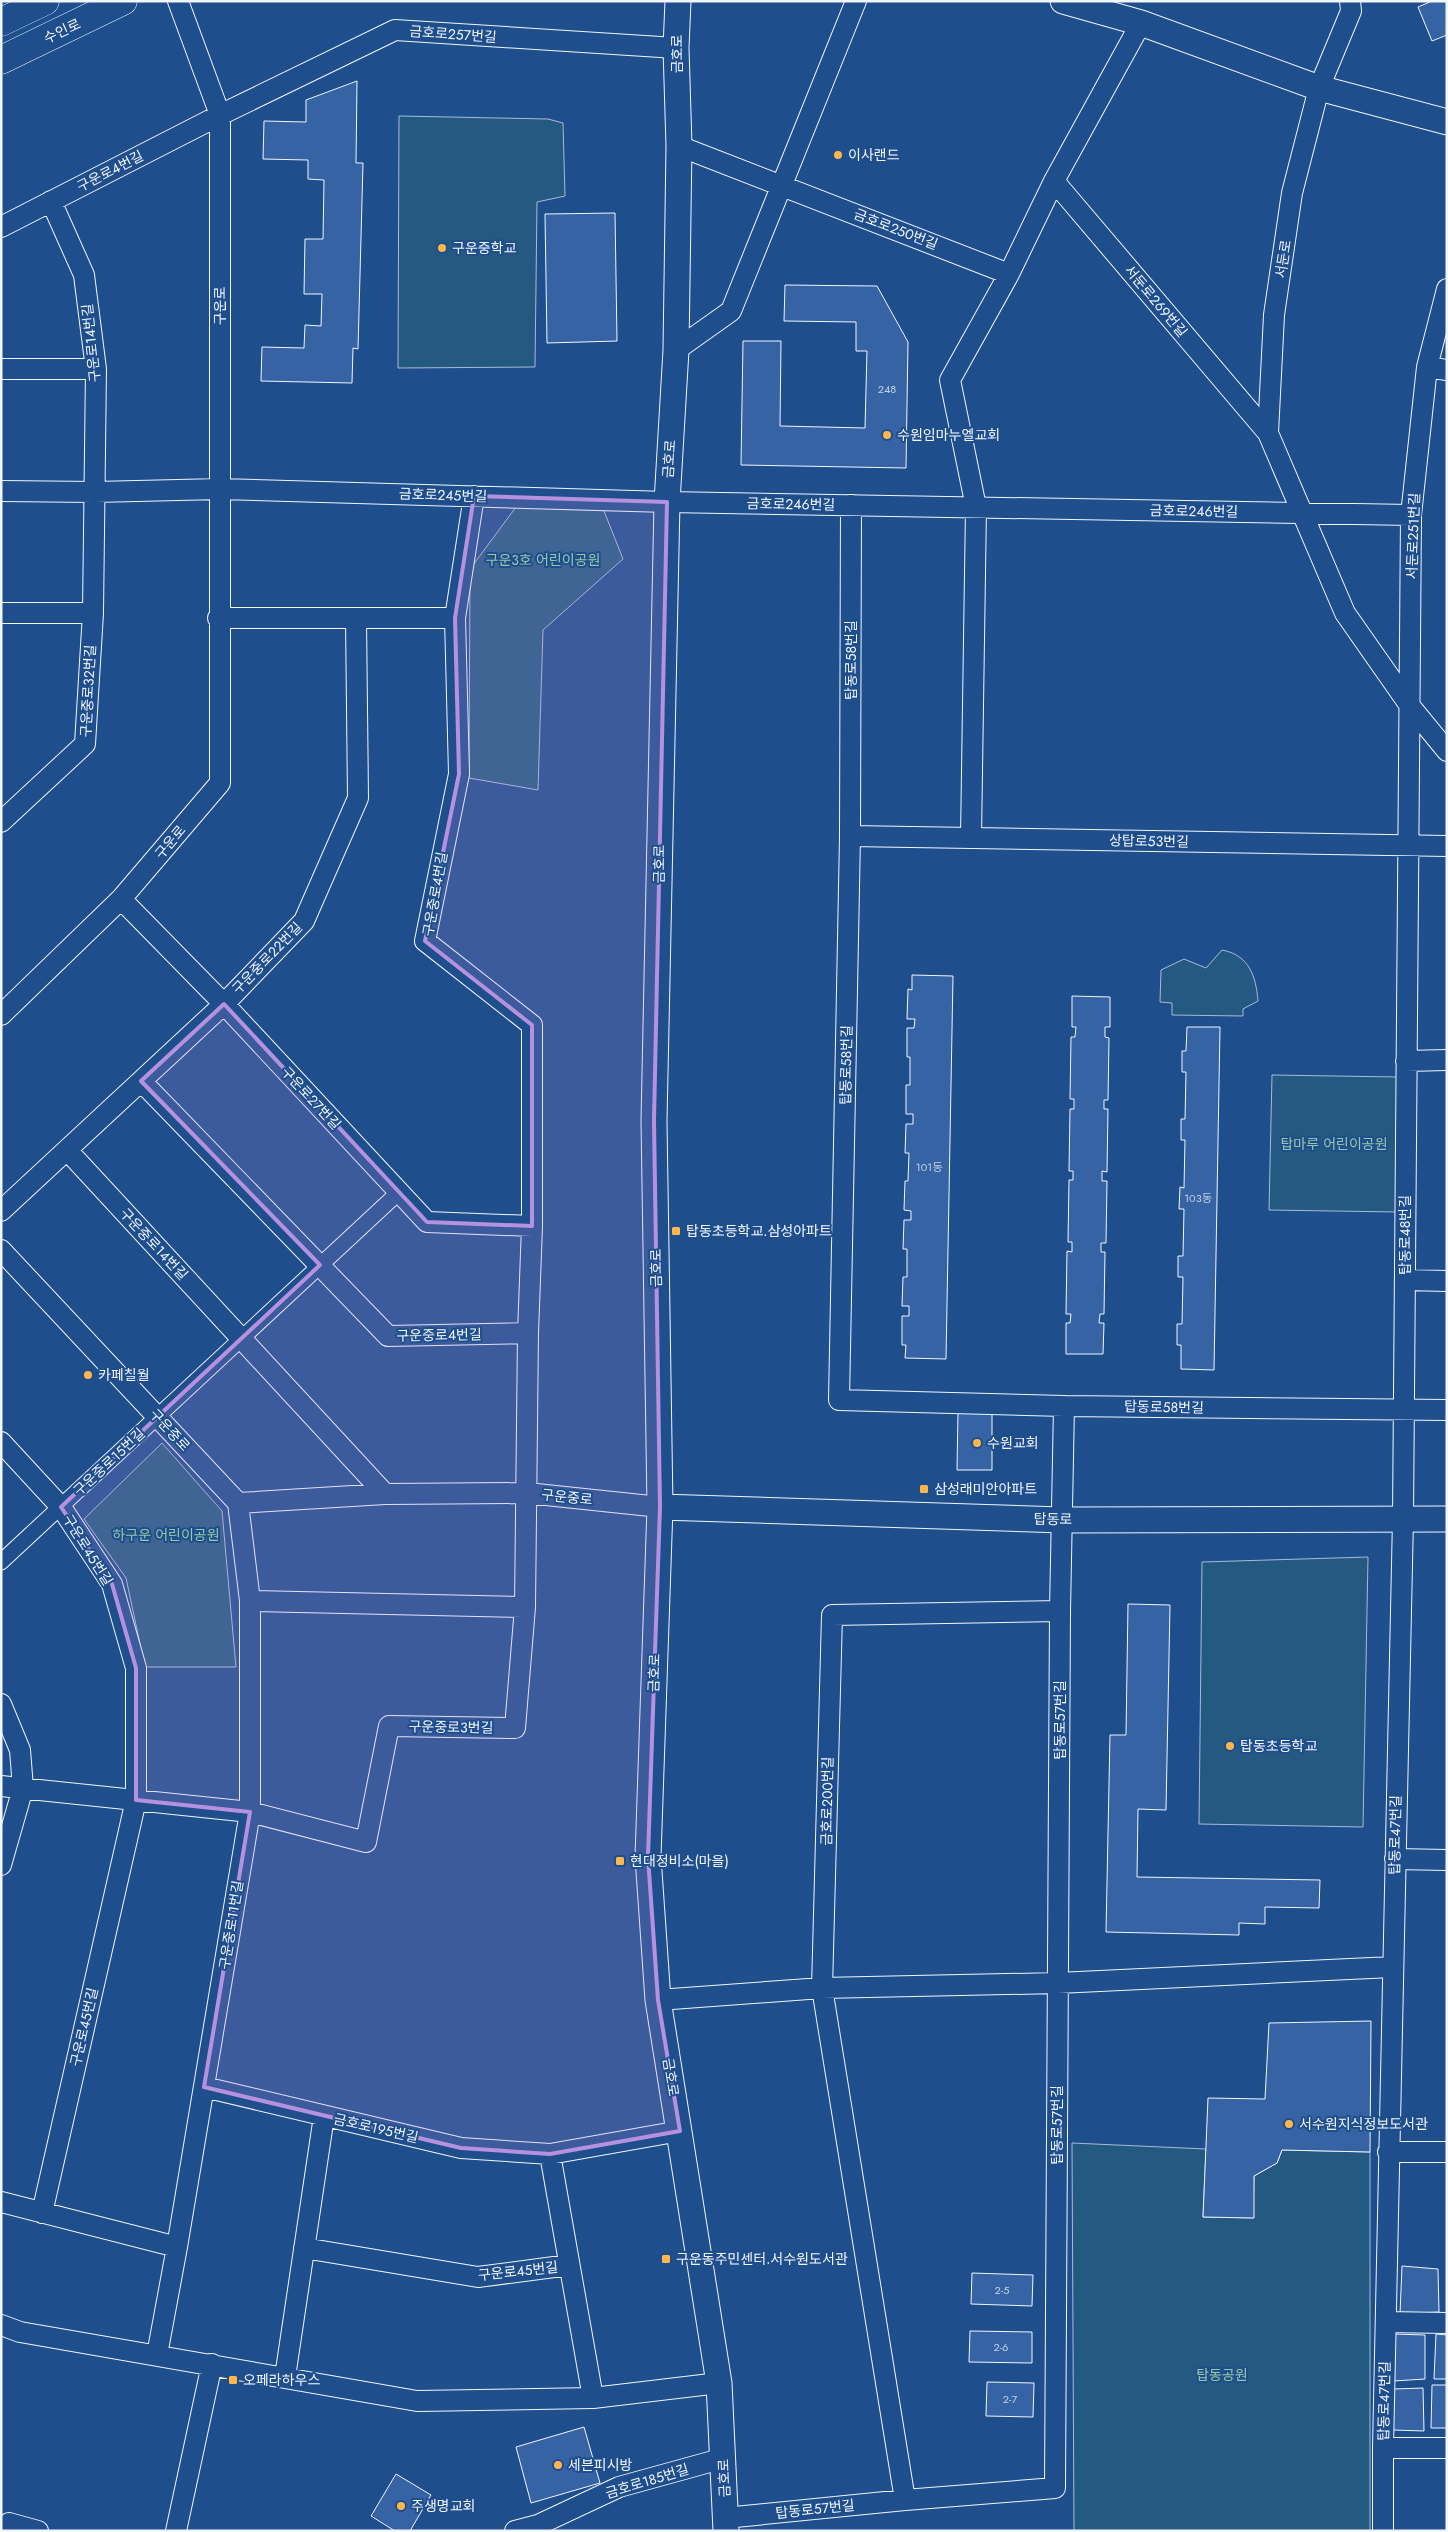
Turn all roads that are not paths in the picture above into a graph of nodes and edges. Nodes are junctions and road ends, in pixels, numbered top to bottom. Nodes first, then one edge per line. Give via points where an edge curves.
1 (45, 1) edge
2 (123, 1) edge
3 (178, 1) edge
4 (678, 1) edge
5 (856, 1) edge
6 (1063, 1) edge
7 (1350, 1) edge
8 (1, 22) edge
9 (1140, 23) junction
10 (676, 48) junction
11 (1, 60) edge
12 (1319, 88) junction
13 (220, 115) junction
14 (1447, 122) edge
15 (679, 146) junction
16 (1054, 181) junction
17 (783, 185) junction
18 (51, 201) junction
19 (1, 227) edge
20 (1008, 274) junction
21 (1447, 289) edge
22 (676, 350) junction
23 (1427, 367) junction
24 (1, 369) edge
25 (96, 369) junction
26 (1447, 370) edge
27 (1268, 433) junction
28 (220, 489) junction
29 (1, 491) edge
30 (95, 492) junction
31 (474, 496) junction
32 (667, 502) junction
33 (851, 505) junction
34 (976, 507) junction
35 (1303, 513) junction
36 (1411, 515) junction
37 (1, 613) edge
38 (93, 613) junction
39 (218, 618) junction
40 (356, 618) junction
41 (456, 618) junction
42 (1410, 706) junction
43 (1447, 751) edge
44 (1, 822) edge
45 (850, 836) junction
46 (971, 838) junction
47 (1408, 846) junction
48 (1447, 846) edge
49 (121, 899) junction
50 (224, 1004) junction
51 (1, 1015) edge
52 (1447, 1060) edge
53 (1406, 1061) junction
54 (141, 1081) junction
55 (67, 1150) junction
56 (398, 1193) junction
57 (1, 1211) edge
58 (532, 1226) junction
59 (1, 1250) edge
60 (320, 1266) junction
61 (1405, 1280) junction
62 (1447, 1280) edge
63 (528, 1333) junction
64 (241, 1339) junction
65 (1064, 1406) junction
66 (1404, 1410) junction
67 (1447, 1410) edge
68 (158, 1416) junction
69 (1, 1442) edge
70 (527, 1492) junction
71 (385, 1494) junction
72 (238, 1503) junction
73 (61, 1507) junction
74 (660, 1507) junction
75 (1403, 1518) junction
76 (1447, 1518) edge
77 (1063, 1520) junction
78 (1, 1562) edge
79 (250, 1600) junction
80 (525, 1607) junction
81 (1060, 1612) junction
82 (1, 1704) edge
83 (1, 1786) edge
84 (23, 1788) junction
85 (136, 1800) junction
86 (250, 1812) junction
87 (1395, 1859) junction
88 (1447, 1860) edge
89 (1, 1865) edge
90 (1392, 1967) junction
91 (1058, 1983) junction
92 (822, 1988) junction
93 (658, 2000) junction
94 (204, 2088) junction
95 (324, 2116) junction
96 (680, 2131) junction
97 (1388, 2152) junction
98 (1447, 2152) edge
99 (550, 2154) junction
100 (1, 2202) edge
101 (42, 2213) junction
102 (177, 2247) junction
103 (304, 2248) junction
104 (570, 2266) junction
105 (1386, 2322) junction
106 (1447, 2323) edge
107 (1, 2324) edge
108 (157, 2355) junction
109 (212, 2364) junction
110 (285, 2377) junction
111 (719, 2383) junction
112 (592, 2398) junction
113 (1383, 2448) junction
114 (1447, 2448) edge
115 (724, 2458) junction
116 (905, 2500) junction
117 (726, 2524) edge
118 (8, 2527) edge
119 (38, 2531) edge
120 (176, 2531) edge
121 (515, 2531) edge
122 (1383, 2531) edge

1 - 8 main road
2 - 11 main road, 수인로
3 - 13 street, 구운로
4 - 10 street, 금호로
5 - 17 street
6 - 9 street
7 - 12 street, 서둔로 via 1351,11
9 - 12 street
9 - 16 street
10 - 13 street, 금호로257번길 via 395,30
10 - 15 street, 금호로
12 - 14 street
12 - 27 street, 서둔로 via 1292,193 1276,306
13 - 18 street, 구운로4번길
13 - 28 street, 구운로
15 - 17 street, 금호로250번길
15 - 22 street, 금호로
16 - 20 street
16 - 27 street, 서둔로269번길
17 - 20 street, 금호로250번길
17 - 22 street via 731,311
18 - 19 street, 구운로4번길
18 - 25 street, 구운로14번길 via 84,275
20 - 34 street via 950,380
21 - 23 street, 서둔로251번길
22 - 32 street, 금호로
23 - 26 street
23 - 36 street, 서둔로251번길
24 - 25 street
25 - 30 street, 구운로14번길
27 - 35 street, 서둔로269번길
28 - 30 street
28 - 31 street, 금호로245번길
28 - 39 street, 구운로
29 - 30 street
30 - 38 street, 구운중로32번길
31 - 32 street, 금호로245번길
31 - 41 street, 구운중로4번길
32 - 33 street, 금호로246번길
32 - 74 street, 금호로 via 654,1121
33 - 34 street, 금호로246번길
33 - 45 street, 탑동로58번길
34 - 35 street, 금호로246번길
34 - 46 street
35 - 36 street, 금호로246번길
35 - 42 street via 1346,613
36 - 42 street, 서둔로251번길
37 - 38 street
38 - 44 street, 구운중로32번길 via 85,744
39 - 40 street
39 - 49 street, 구운로 via 220,783
40 - 41 street
40 - 50 street, 구운중로22번길 via 358,798 304,921
41 - 58 street, 구운중로4번길 via 459,774 424,941 532,1025
42 - 43 street
42 - 47 street, 서둔로251번길
45 - 46 street, 상탑로53번길
45 - 65 street, 탑동로58번길 via 839,1400
46 - 47 street, 상탑로53번길
47 - 48 street, 상탑로53번길
47 - 53 street, 탑동로48번길
49 - 50 street, 구운로27번길
49 - 51 street, 구운로
50 - 54 street, 구운중로22번길
50 - 56 street, 구운로27번길
52 - 53 street
53 - 61 street, 탑동로48번길
54 - 55 street, 구운중로22번길
54 - 60 street
55 - 57 street, 구운중로22번길
55 - 64 street, 구운중로14번길
56 - 58 street, 구운로27번길 via 427,1222
56 - 60 street
58 - 63 street, 구운중로4번길
59 - 68 street, 구운중로
60 - 63 street, 구운중로4번길 via 388,1336
60 - 64 street
61 - 62 street
61 - 66 street, 탑동로48번길
63 - 70 street, 구운중로4번길
64 - 68 street
64 - 71 street
65 - 66 street, 탑동로58번길
65 - 77 street
66 - 67 street
66 - 75 street, 탑동로48번길
68 - 72 street, 구운중로
68 - 73 street, 구운중로15번길
69 - 73 street, 구운중로15번길
70 - 71 street, 구운중로
70 - 74 street, 구운중로
70 - 80 street, 구운중로3번길
71 - 72 street, 구운중로
72 - 79 street, 구운중로11번길
73 - 78 street, 구운중로15번길
73 - 85 street, 구운로45번길 via 112,1584 136,1668
74 - 77 street, 탑동로
74 - 93 street, 금호로 via 648,1856
75 - 76 street, 탑동로
75 - 77 street, 탑동로
75 - 87 street, 탑동로47번길
77 - 81 street, 탑동로57번길
79 - 80 street
79 - 86 street, 구운중로11번길
80 - 86 street, 구운중로3번길 via 515,1728 389,1726 366,1842
81 - 91 street, 탑동로57번길
81 - 92 street, 금호로200번길 via 832,1615
82 - 84 street via 20,1750
83 - 84 street
84 - 85 street
84 - 89 street
85 - 86 street
85 - 101 street, 구운로45번길
86 - 94 street, 구운중로11번길
87 - 88 street
87 - 90 street, 탑동로47번길
90 - 91 street
90 - 97 street, 탑동로47번길
91 - 92 street
91 - 116 street, 탑동로57번길 via 1055,2488
92 - 93 street
92 - 116 street, 금호로200번길
93 - 96 street, 금호로
94 - 95 street, 금호로195번길
94 - 102 street, 구운중로11번길
95 - 99 street, 금호로195번길 via 461,2148
95 - 103 street
96 - 99 street, 금호로195번길
96 - 111 street, 금호로
97 - 98 street
97 - 105 street, 탑동로47번길
99 - 104 street
100 - 101 street
101 - 102 street
102 - 108 street, 구운중로11번길
103 - 104 street, 구운로45번길 via 478,2277
103 - 110 street
104 - 112 street, 구운로45번길
105 - 106 street
105 - 113 street, 탑동로47번길
107 - 108 street via 20,2332
108 - 109 street
109 - 110 street
109 - 120 street
110 - 112 street via 417,2400
111 - 112 street
111 - 115 street, 금호로
113 - 114 street, 탑동로47번길
113 - 122 street
115 - 117 street, 금호로
115 - 121 street, 금호로185번길 via 619,2487 538,2524
116 - 117 street, 탑동로57번길
118 - 119 street

